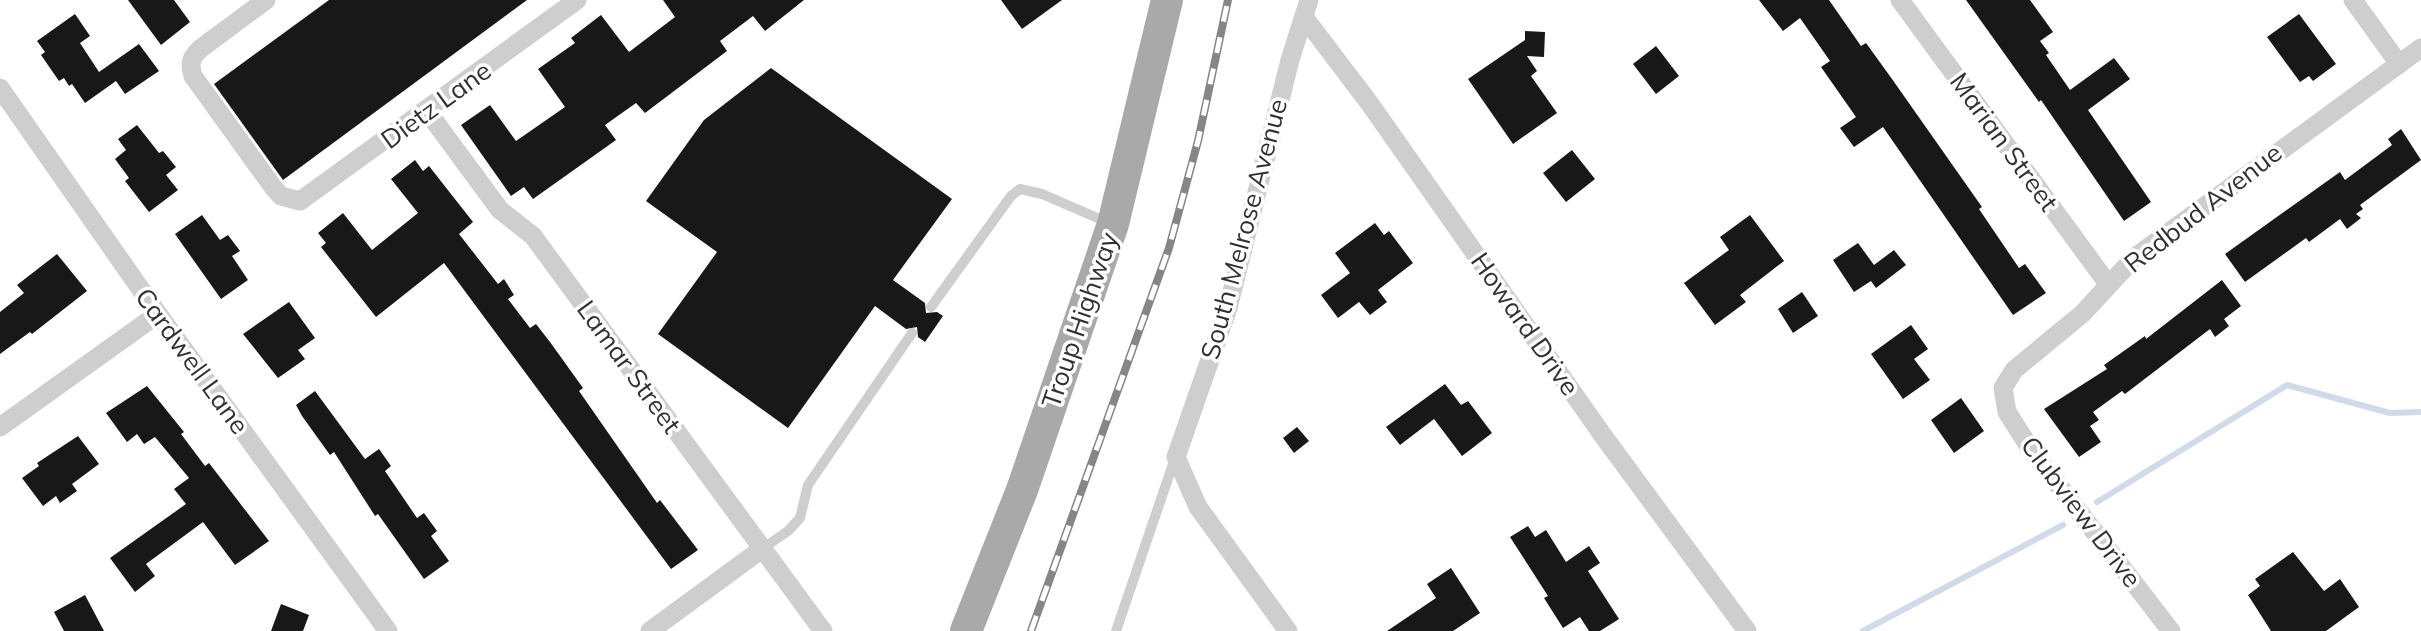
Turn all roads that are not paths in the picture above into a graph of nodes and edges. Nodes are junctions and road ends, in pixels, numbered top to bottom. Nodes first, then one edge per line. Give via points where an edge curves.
1 (266, 0) edge
2 (577, 0) edge
3 (1167, 0) edge
4 (1900, 0) edge
5 (2353, 0) edge
6 (1306, 9) edge
7 (2421, 48) edge
8 (2399, 64) junction
9 (0, 88) edge
10 (427, 111) junction
11 (1113, 224) junction
12 (2108, 284) junction
13 (931, 307) dead end
14 (158, 314) junction
15 (912, 333) dead end
16 (2003, 388) joint
17 (0, 427) edge
18 (1176, 457) junction
19 (762, 549) junction
20 (388, 631) edge
21 (650, 631) edge
22 (823, 631) edge
23 (966, 631) edge
24 (1116, 631) edge
25 (1288, 631) edge
26 (1747, 631) edge
27 (2171, 631) edge

1 - 10 street, Dietz Lane via 200,49 190,66 273,187 291,201 309,198
2 - 10 street, Dietz Lane
3 - 11 main road, Troup Highway
4 - 12 street, Marian Street
5 - 8 street
6 - 18 street, South Melrose Avenue via 1228,308
6 - 26 street, Howard Drive via 1604,437
7 - 8 street, Redbud Avenue
8 - 12 street, Redbud Avenue via 2222,190 2134,258
9 - 14 street, Cardwell Lane
10 - 19 street, Lamar Street via 500,210 533,236
11 - 13 lane via 1020,189 1011,195
11 - 23 main road, Troup Highway via 1022,491
12 - 16 street, Redbud Avenue via 2082,314 2014,370
14 - 17 street
14 - 20 street, Cardwell Lane
15 - 19 lane via 808,485 800,519
16 - 27 street, Clubview Drive via 2007,412 2032,451
18 - 24 lane
18 - 25 street via 1198,507
19 - 21 street
19 - 22 street, Lamar Street

